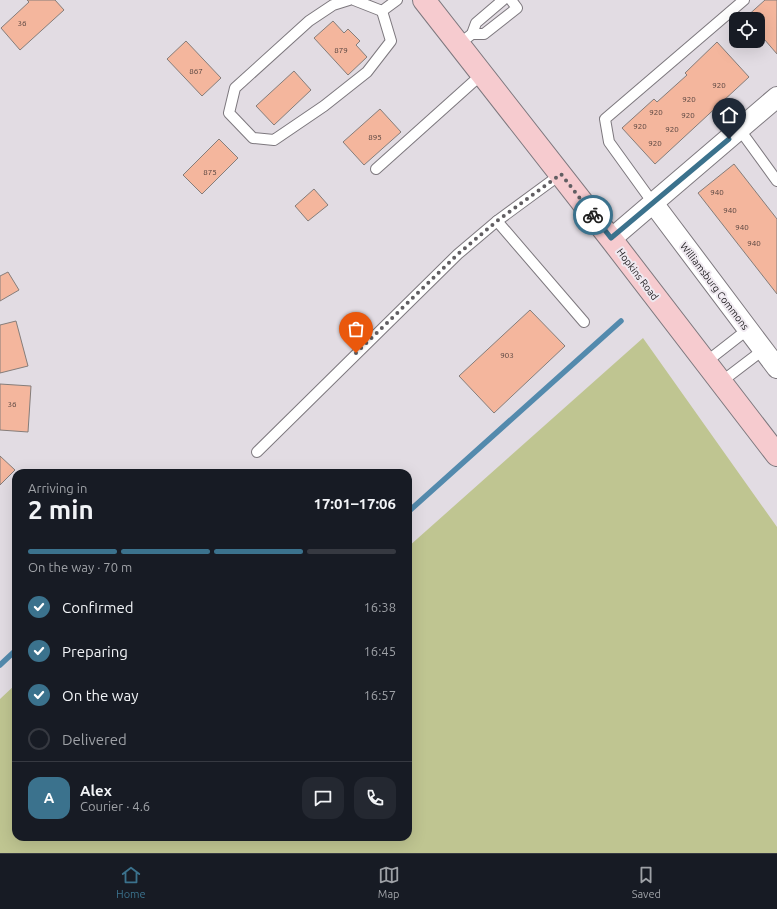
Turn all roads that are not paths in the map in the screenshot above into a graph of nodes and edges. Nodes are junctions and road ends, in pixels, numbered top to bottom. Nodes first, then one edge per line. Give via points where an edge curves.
1 (349, 0) edge
2 (354, 0) edge
3 (398, 0) edge
4 (424, 0) edge
5 (503, 0) edge
6 (744, 0) edge
7 (514, 4) edge
8 (382, 12) junction
9 (465, 39) junction
10 (482, 74) junction
11 (777, 97) edge
12 (740, 130) junction
13 (376, 169) dead end
14 (561, 174) junction
15 (777, 181) edge
16 (654, 203) junction
17 (497, 221) junction
18 (611, 238) junction
19 (584, 322) dead end
20 (747, 330) junction
21 (763, 350) junction
22 (706, 362) junction
23 (777, 368) edge
24 (721, 382) junction
25 (257, 452) dead end
26 (777, 455) edge

1 - 8 lane via 333,5 309,21 235,88 229,113 253,138 274,140 324,106 367,72 391,41
2 - 8 lane
3 - 8 lane
4 - 9 street, Hopkins Road
5 - 9 lane via 476,23
6 - 16 lane via 605,120 609,142
7 - 9 lane via 484,34
9 - 10 street, Hopkins Road
10 - 13 lane
10 - 14 street, Hopkins Road
11 - 12 street
12 - 15 lane
12 - 16 street
14 - 17 lane
14 - 18 street, Hopkins Road
16 - 18 street
16 - 20 street, Williamsburg Commons
17 - 19 lane
17 - 25 lane via 458,254
18 - 22 street, Hopkins Road
20 - 21 street, Williamsburg Commons
20 - 22 lane
21 - 23 street, Williamsburg Commons
21 - 24 lane
22 - 24 street, Hopkins Road
24 - 26 street, Hopkins Road

